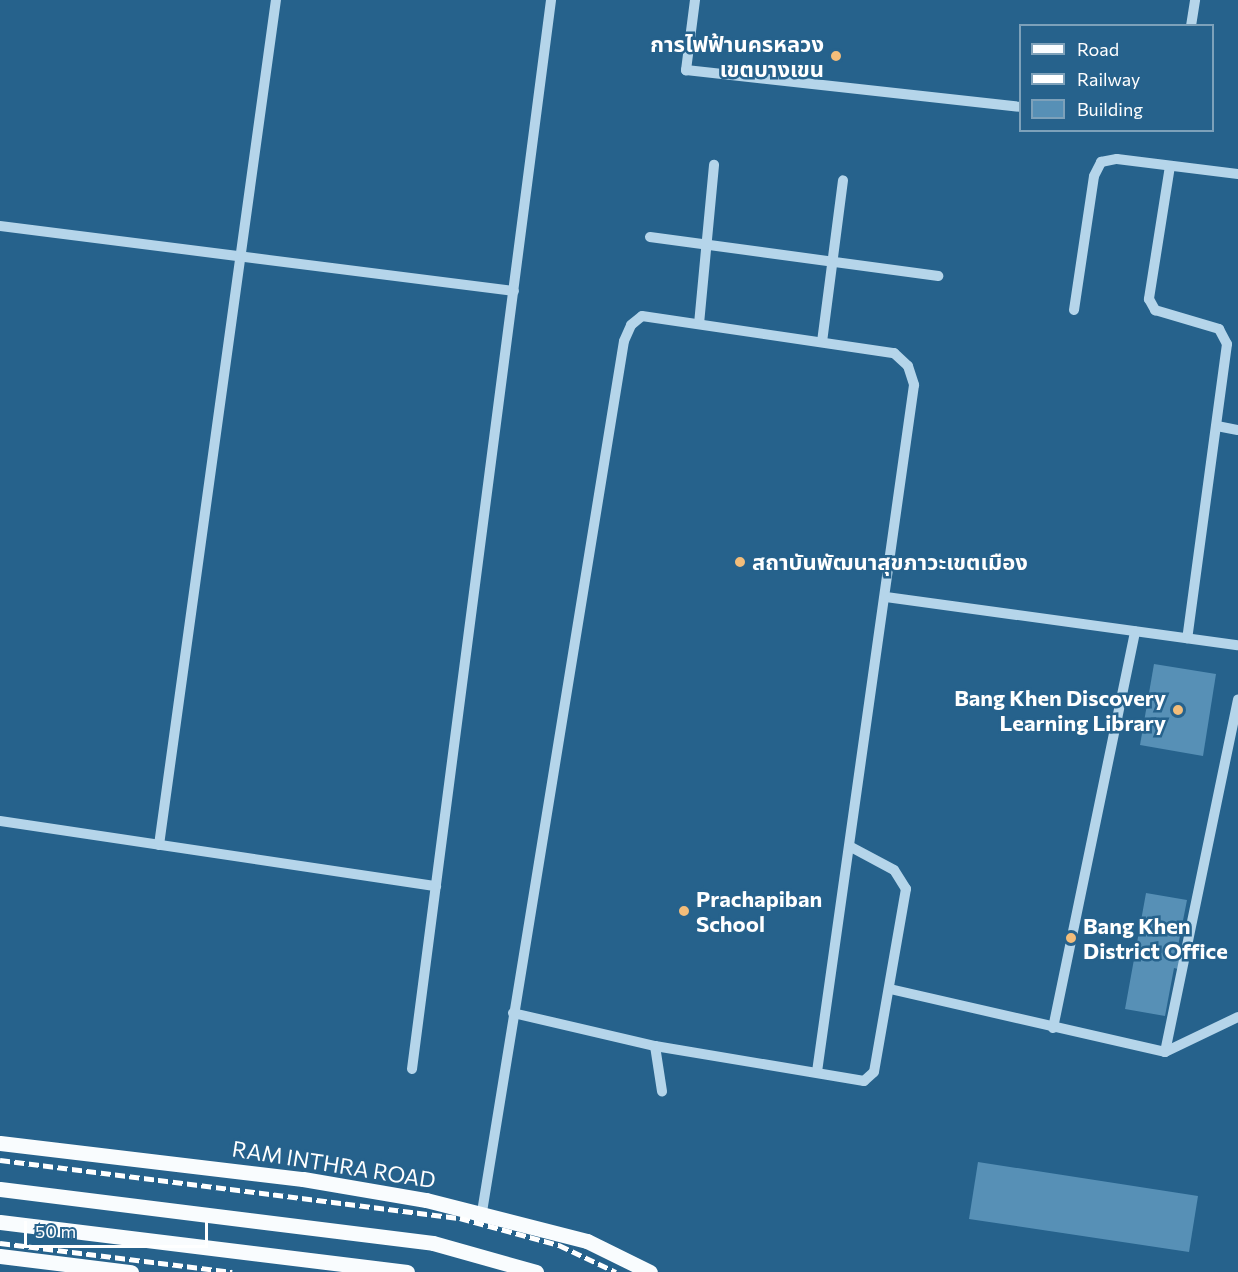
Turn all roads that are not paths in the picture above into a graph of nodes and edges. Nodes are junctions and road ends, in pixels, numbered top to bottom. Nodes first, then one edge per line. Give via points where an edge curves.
1 (276, 0) edge
2 (551, 0) edge
3 (695, 0) edge
4 (1195, 0) edge
5 (1191, 24) edge
6 (1019, 107) edge
7 (714, 165) dead end
8 (1170, 166) junction
9 (1238, 174) edge
10 (843, 180) dead end
11 (0, 226) edge
12 (650, 237) dead end
13 (707, 245) junction
14 (243, 258) junction
15 (833, 261) junction
16 (938, 276) dead end
17 (514, 291) junction
18 (1074, 310) dead end
19 (699, 324) junction
20 (822, 342) junction
21 (1217, 426) junction
22 (1238, 430) edge
23 (886, 597) junction
24 (1135, 631) junction
25 (1187, 638) junction
26 (1238, 645) edge
27 (1238, 699) edge
28 (0, 822) edge
29 (159, 845) junction
30 (851, 847) junction
31 (436, 886) junction
32 (890, 989) junction
33 (513, 1013) junction
34 (1238, 1017) edge
35 (1053, 1028) junction
36 (655, 1046) junction
37 (1165, 1052) junction
38 (412, 1069) dead end
39 (817, 1072) junction
40 (662, 1091) dead end
41 (0, 1143) edge
42 (0, 1189) edge
43 (482, 1212) junction
44 (0, 1222) edge
45 (0, 1256) edge
46 (131, 1272) edge
47 (407, 1272) edge
48 (536, 1272) edge
49 (651, 1272) edge

1 - 14 street
2 - 17 street
3 - 6 street via 686,69
4 - 5 street
7 - 13 street
8 - 9 street
8 - 18 street via 1117,159 1101,162 1094,176
8 - 21 street via 1149,299 1155,310 1209,324 1223,336 1227,344
10 - 15 street
11 - 14 street
12 - 13 street
13 - 15 street
13 - 19 street
14 - 17 street
14 - 29 street
15 - 16 street
15 - 20 street
17 - 31 street
19 - 20 street
19 - 33 street via 642,316 631,325 624,341
20 - 23 street via 894,352 908,366 914,385
21 - 22 street
21 - 25 street
23 - 24 street
23 - 30 street
24 - 25 street
24 - 35 street
25 - 26 street
27 - 37 street
28 - 29 street
29 - 31 street
30 - 32 street via 894,870 906,889
30 - 39 street
31 - 38 street
32 - 35 street
32 - 39 street via 874,1072 864,1081
33 - 36 street
33 - 43 street
34 - 37 street
35 - 37 street
36 - 39 street
36 - 40 street
41 - 43 main road, RAM INTHRA ROAD via 303,1179
42 - 48 main road via 433,1243
43 - 49 main road, RAM INTHRA ROAD via 587,1241
44 - 47 main road
45 - 46 main road

